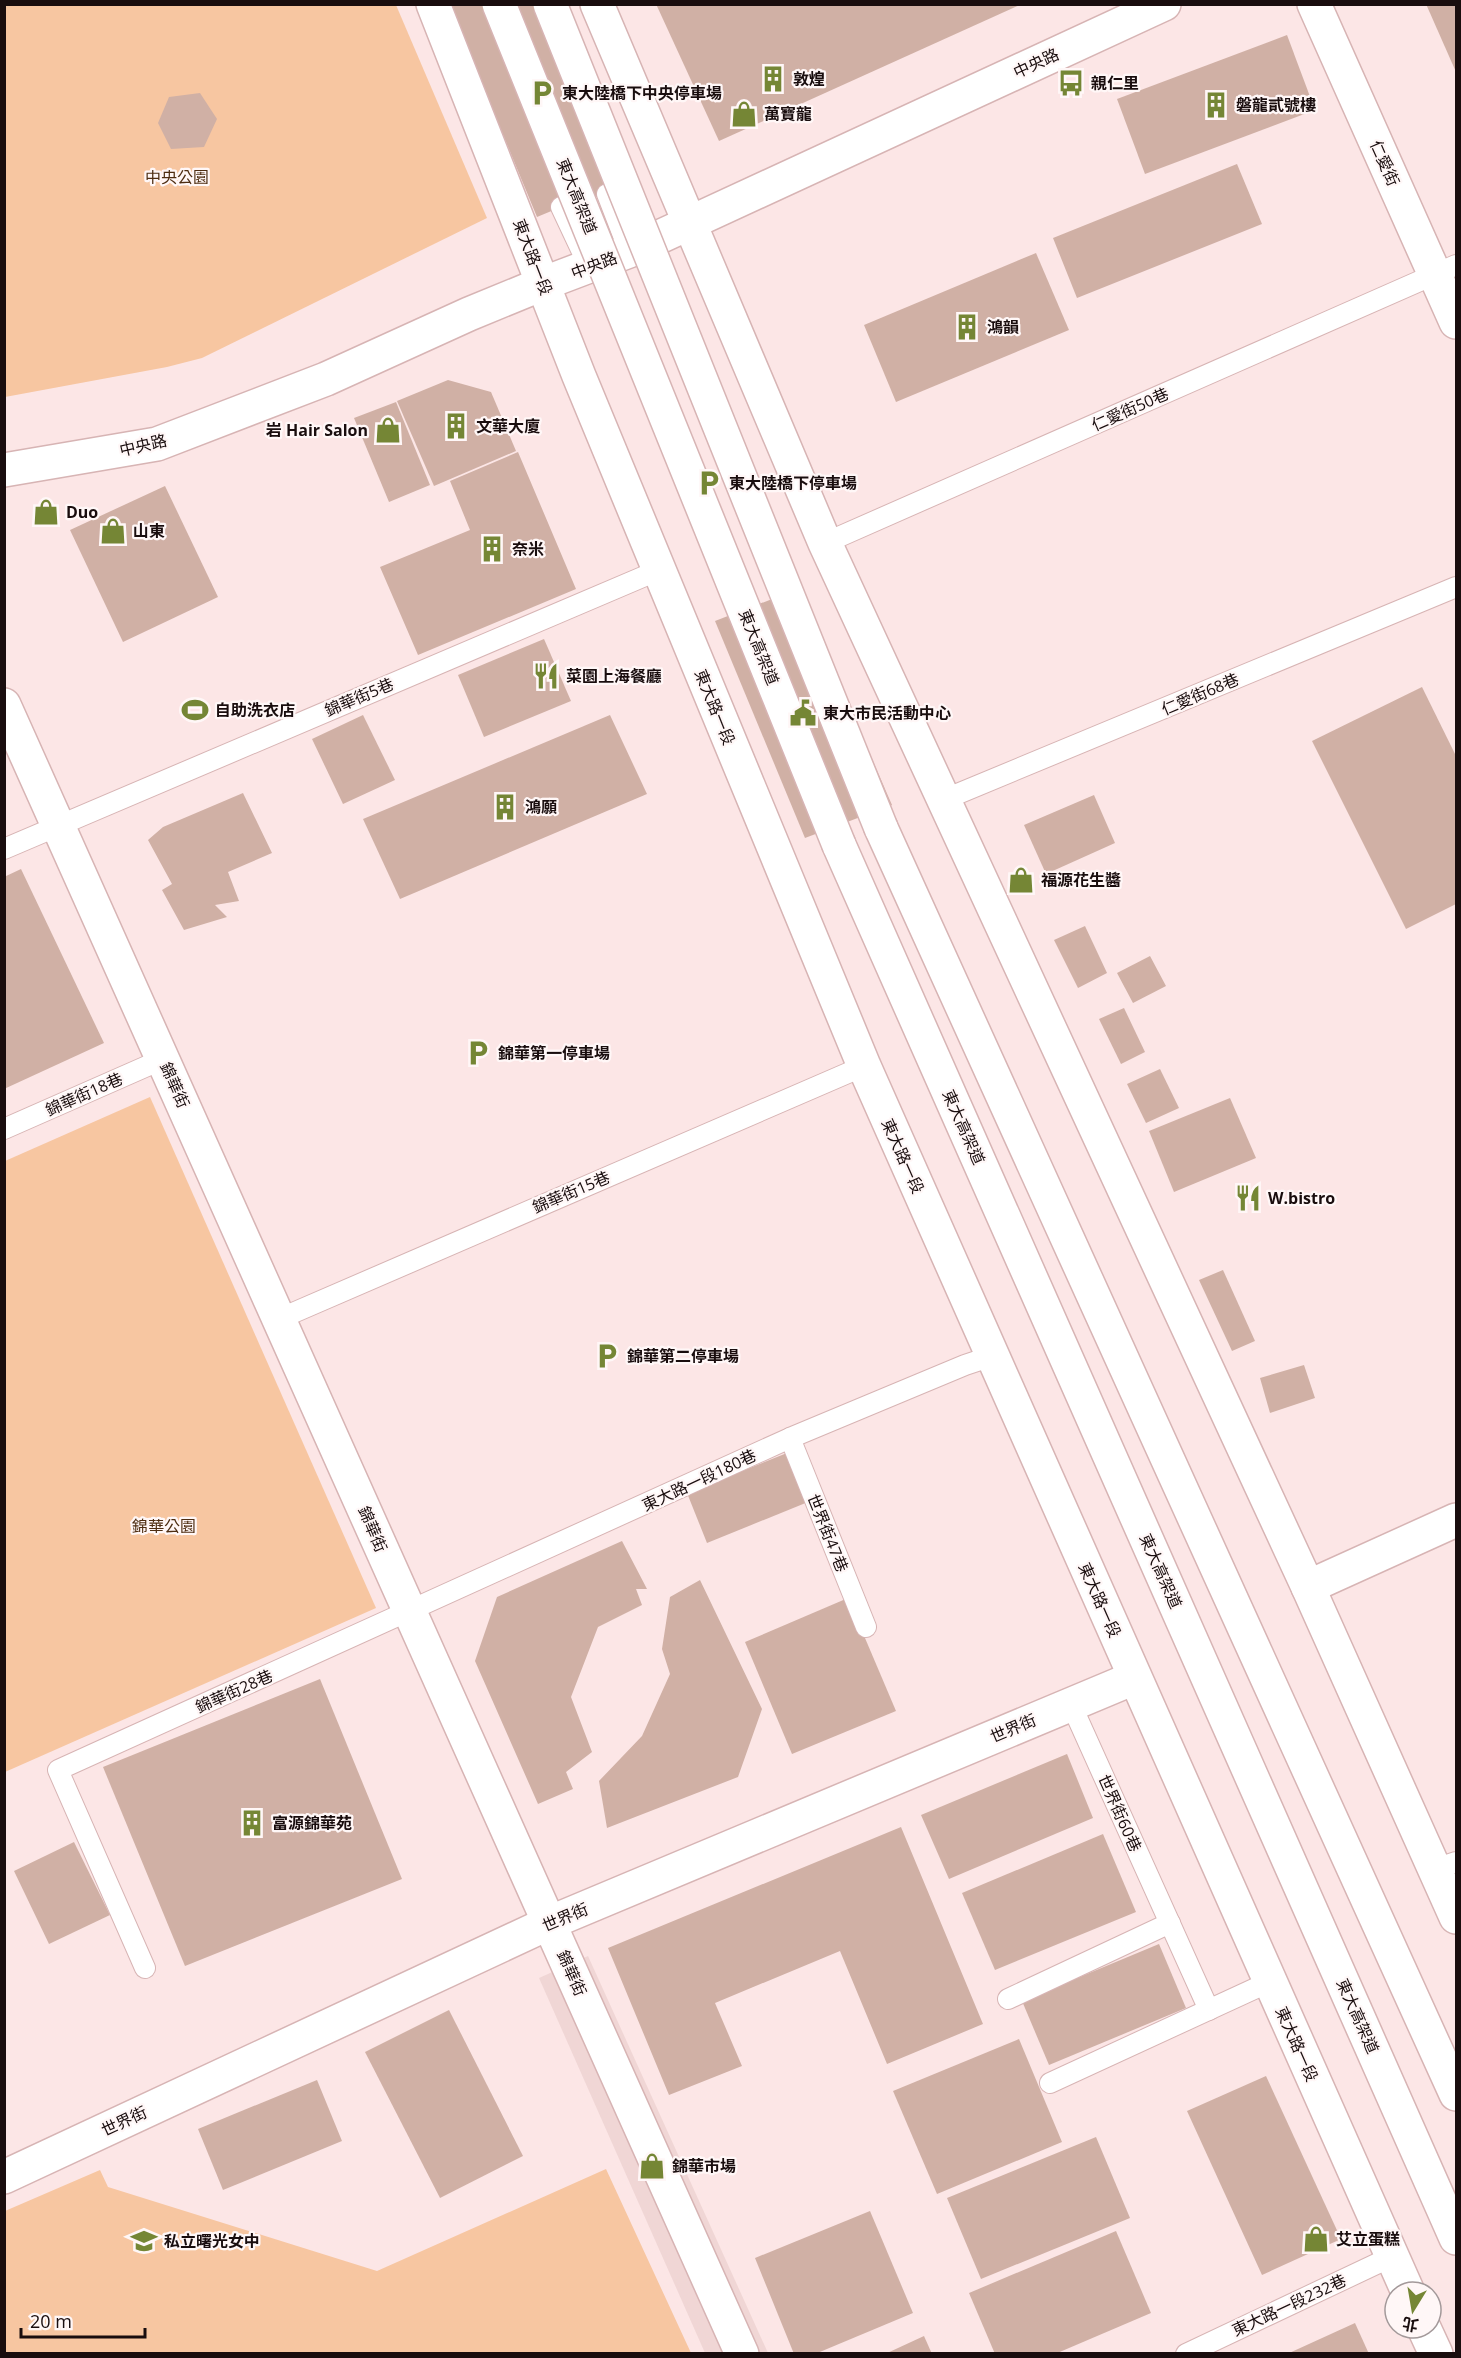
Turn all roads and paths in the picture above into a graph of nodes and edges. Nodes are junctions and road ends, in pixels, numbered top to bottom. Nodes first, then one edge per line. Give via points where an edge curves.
1 (433, 4) edge
2 (499, 4) edge
3 (550, 4) edge
4 (597, 4) edge
5 (1164, 4) edge
6 (1314, 4) edge
7 (607, 194) dead end
8 (561, 207) dead end
9 (690, 223) junction
10 (628, 251) junction
11 (590, 267) junction
12 (1446, 270) edge
13 (542, 284) junction
14 (1456, 322) edge
15 (4, 470) edge
16 (825, 543) junction
17 (659, 570) junction
18 (1456, 587) edge
19 (4, 705) edge
20 (943, 800) junction
21 (58, 825) junction
22 (4, 849) edge
23 (163, 1059) junction
24 (864, 1066) junction
25 (4, 1129) edge
26 (279, 1319) junction
27 (992, 1356) junction
28 (790, 1438) junction
29 (1456, 1520) edge
30 (1308, 1587) junction
31 (409, 1613) junction
32 (866, 1627) dead end
33 (1134, 1678) junction
34 (1071, 1704) junction
35 (1446, 1865) edge
36 (1456, 1917) edge
37 (549, 1923) junction
38 (1170, 1923) junction
39 (144, 1968) dead end
40 (1269, 1982) junction
41 (1008, 1999) dead end
42 (1209, 2010) junction
43 (1050, 2083) dead end
44 (1456, 2094) edge
45 (4, 2177) edge
46 (1456, 2238) edge
47 (1391, 2257) junction
48 (1402, 2280) edge
49 (1430, 2340) edge
50 (742, 2354) edge
51 (1186, 2354) edge
52 (1436, 2354) edge

1 - 13 street, 東大路一段
2 - 46 street, 東大高架道, bridge via 839,845
3 - 44 street, bridge via 881,828
4 - 9 street
5 - 9 street, 中央路
6 - 12 street, 仁愛街
7 - 10 lane
8 - 11 lane
9 - 10 street, 中央路
9 - 16 street
10 - 11 street, 中央路
11 - 13 street, 中央路
12 - 14 street, 仁愛街
12 - 16 lane, 仁愛街50巷
13 - 15 street, 中央路 via 326,379 157,444
13 - 17 street, 東大路一段
16 - 20 street
17 - 21 lane, 錦華街5巷
17 - 24 street, 東大路一段
18 - 20 lane, 仁愛街68巷
19 - 21 street, 錦華街
20 - 30 street
21 - 22 lane, 錦華街5巷
21 - 23 street, 錦華街
23 - 25 lane, 錦華街18巷
23 - 26 street, 錦華街
24 - 26 lane, 錦華街15巷
24 - 27 street, 東大路一段
26 - 31 street, 錦華街
27 - 28 lane, 東大路一段180巷
27 - 33 street, 東大路一段
28 - 31 lane, 東大路一段180巷
28 - 32 lane, 世界街47巷
29 - 30 street
30 - 35 street
31 - 37 street, 錦華街
31 - 39 lane, 錦華街28巷 via 58,1770
33 - 34 street, 世界街
33 - 40 street, 東大路一段
34 - 37 street, 世界街
34 - 38 lane, 世界街60巷
35 - 36 street
37 - 45 street, 世界街
37 - 50 street, 錦華街
38 - 41 lane
38 - 42 lane, 世界街60巷
40 - 42 lane
40 - 47 street, 東大路一段
42 - 43 lane
47 - 48 street, 東大路一段
47 - 51 lane, 東大路一段232巷
49 - 52 street

